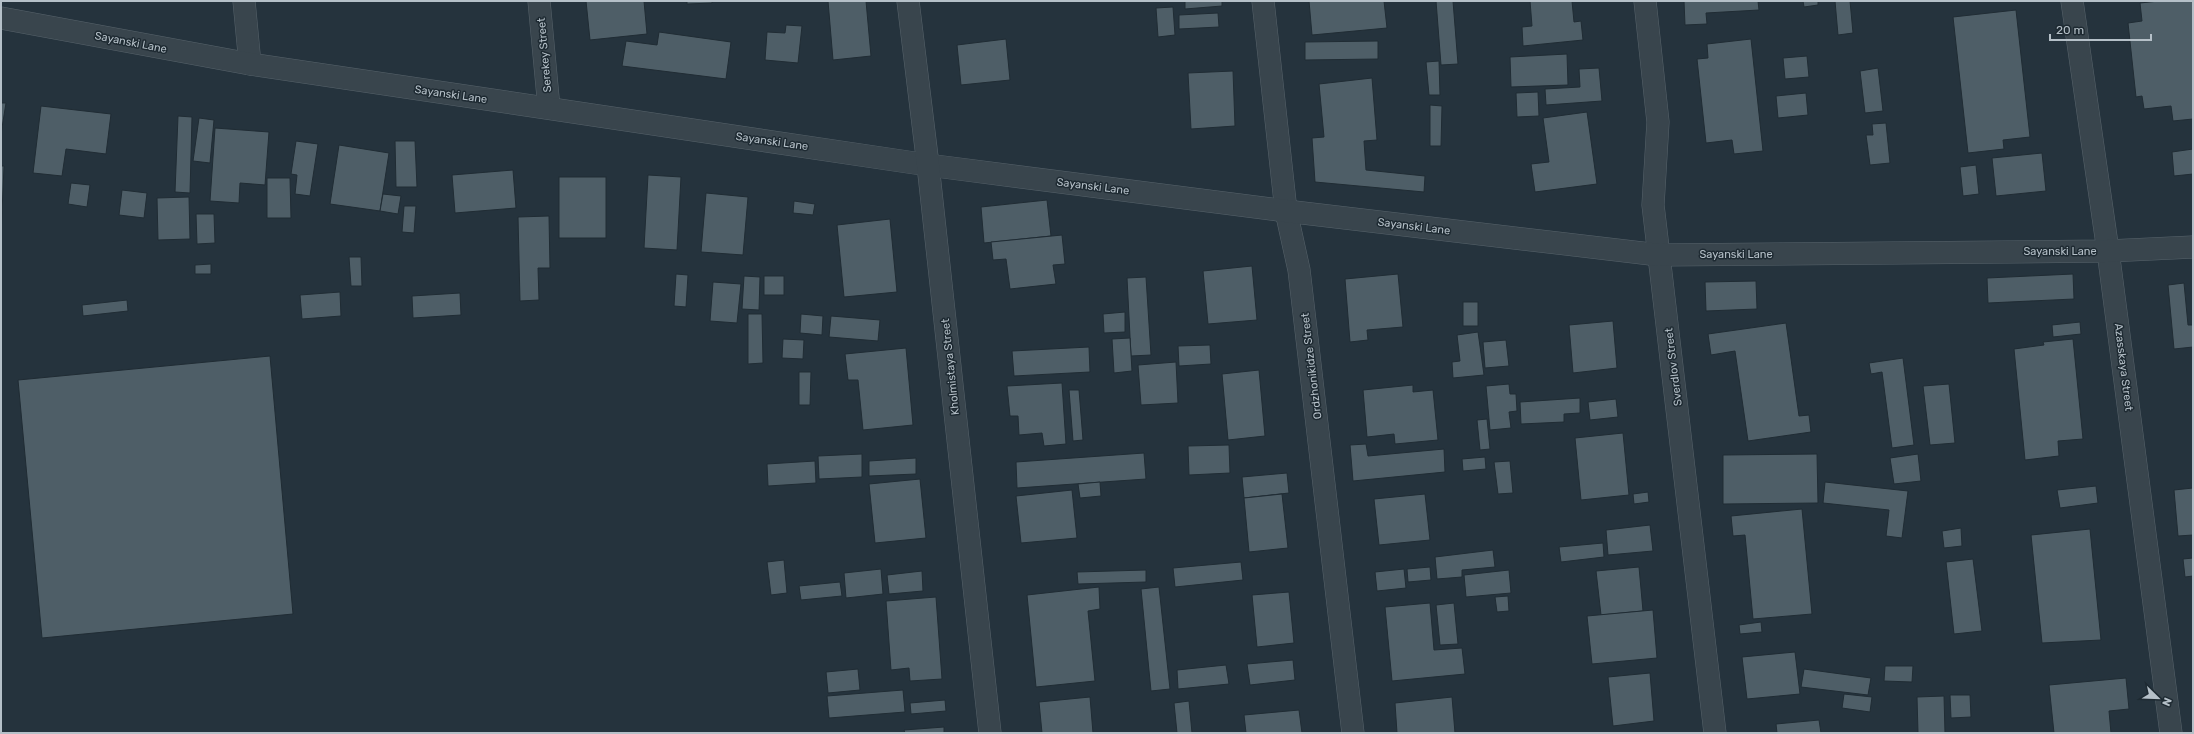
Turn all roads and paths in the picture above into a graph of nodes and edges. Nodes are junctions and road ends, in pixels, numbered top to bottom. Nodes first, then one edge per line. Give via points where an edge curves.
1 (244, 1) edge
2 (540, 1) edge
3 (908, 1) edge
4 (1263, 1) edge
5 (1645, 1) edge
6 (2072, 1) edge
7 (1, 18) edge
8 (250, 64) junction
9 (549, 108) junction
10 (928, 165) junction
11 (1286, 212) junction
12 (2193, 247) edge
13 (2108, 251) junction
14 (1659, 255) junction
15 (990, 733) edge
16 (1353, 733) edge
17 (1715, 733) edge
18 (2170, 733) edge

1 - 8 street
2 - 9 street, Serekey Street
3 - 10 street, Kholmistaya Street
4 - 11 street, Ordzhonikidze Street
5 - 14 street, Sverdlov Street via 1658,122 1653,205
6 - 13 street, Azasskaya Street
7 - 8 street, Sayanski Lane
8 - 9 street, Sayanski Lane
9 - 10 street, Sayanski Lane
10 - 11 street, Sayanski Lane
10 - 15 street, Kholmistaya Street
11 - 14 street, Sayanski Lane
11 - 16 street, Ordzhonikidze Street via 1300,270
12 - 13 street, Sayanski Lane
13 - 14 street, Sayanski Lane
13 - 18 street, Azasskaya Street
14 - 17 street, Sverdlov Street

